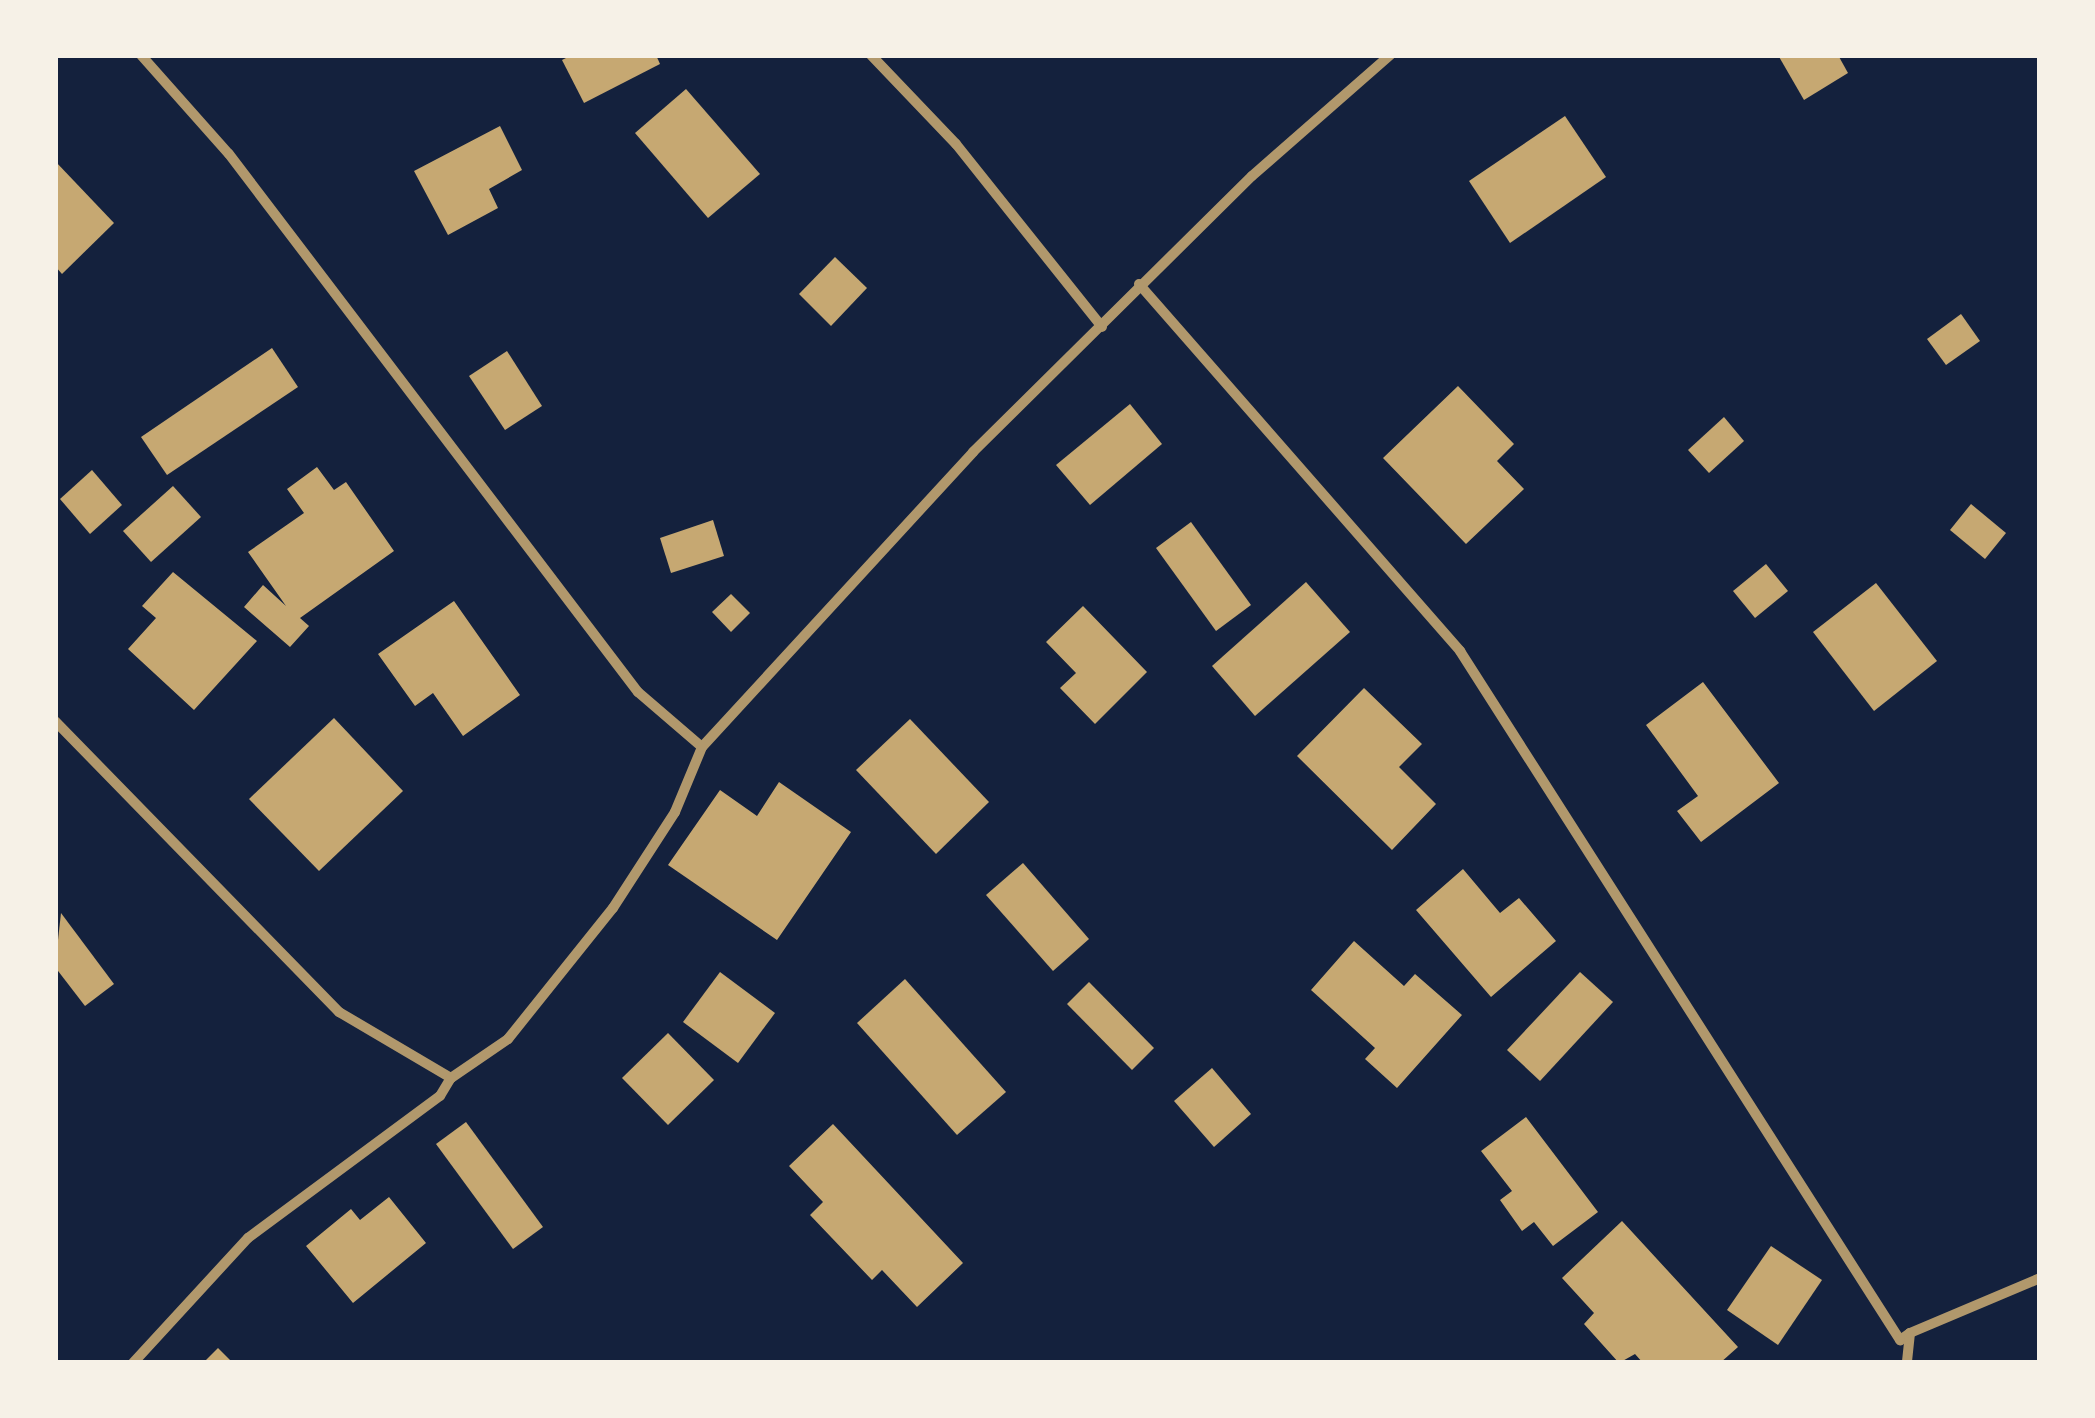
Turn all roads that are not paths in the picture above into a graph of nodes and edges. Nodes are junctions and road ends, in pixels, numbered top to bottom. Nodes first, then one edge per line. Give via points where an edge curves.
1 (141, 55) edge
2 (871, 55) edge
3 (1390, 55) edge
4 (1140, 284) junction
5 (1102, 328) junction
6 (55, 721) edge
7 (702, 747) junction
8 (451, 1078) junction
9 (2040, 1278) edge
10 (1910, 1333) junction
11 (133, 1363) edge
12 (1907, 1363) edge

1 - 7 street via 228,154 638,692
2 - 5 street via 956,144
3 - 4 street
4 - 5 street
4 - 10 street via 1460,651 1900,1340
5 - 7 street via 973,452
6 - 8 street via 339,1012
7 - 8 street via 674,812 613,908 508,1039
8 - 11 street via 440,1096 234,1251
9 - 10 street
10 - 12 street

